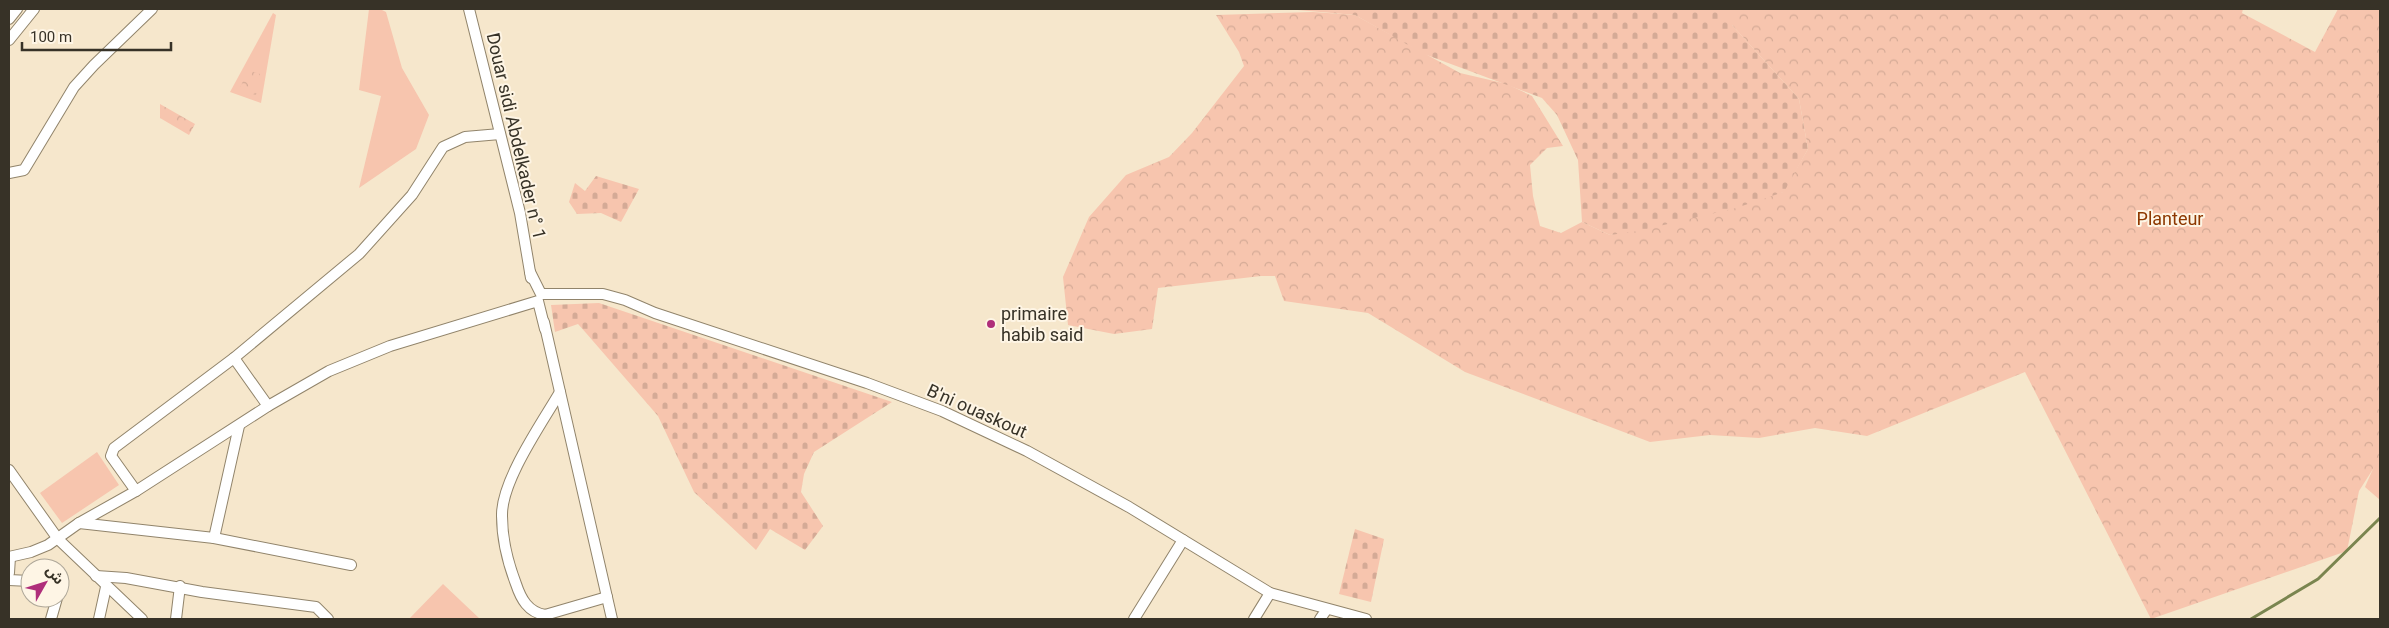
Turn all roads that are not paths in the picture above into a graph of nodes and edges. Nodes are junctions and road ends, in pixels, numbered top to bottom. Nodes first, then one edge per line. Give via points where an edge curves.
1 (17, 9) edge
2 (34, 9) edge
3 (152, 9) edge
4 (469, 9) edge
5 (9, 18) edge
6 (9, 40) edge
7 (500, 134) junction
8 (9, 172) edge
9 (541, 297) junction
10 (234, 358) junction
11 (560, 392) junction
12 (268, 406) junction
13 (238, 426) junction
14 (9, 470) edge
15 (136, 491) junction
16 (79, 523) junction
17 (214, 538) junction
18 (58, 539) junction
19 (1183, 540) junction
20 (10, 557) edge
21 (351, 565) dead end
22 (9, 573) edge
23 (96, 576) junction
24 (180, 586) junction
25 (106, 587) junction
26 (1270, 593) junction
27 (607, 597) junction
28 (1327, 609) junction
29 (99, 619) edge
30 (142, 619) edge
31 (176, 619) edge
32 (328, 619) edge
33 (612, 619) edge
34 (1134, 619) edge
35 (1254, 619) edge
36 (1320, 619) edge
37 (1366, 619) edge

1 - 5 street
2 - 6 street
3 - 8 street via 74,87 24,170
4 - 7 street, Douar sidi Abdelkader n° 1
7 - 9 street, Douar sidi Abdelkader n° 1 via 520,212 530,272
7 - 10 street via 465,137 443,147 412,195 359,254
9 - 11 street, Douar sidi Abdelkader n° 1
9 - 12 street, B'ni ouaskout via 522,306 390,346 329,371
9 - 19 street, B'ni ouaskout via 603,294 625,300 925,404 1027,451
10 - 12 street
10 - 15 street via 111,452
11 - 27 street, Douar sidi Abdelkader n° 1
11 - 27 street via 508,484 502,515 510,568 528,608 536,613 545,614
12 - 13 street, B'ni ouaskout
13 - 15 street, B'ni ouaskout
13 - 17 street
14 - 18 street
15 - 16 street, B'ni ouaskout
16 - 17 street
16 - 18 street, B'ni ouaskout
17 - 21 street
18 - 20 street, B'ni ouaskout via 31,552
18 - 23 street
19 - 26 street, B'ni ouaskout
19 - 34 street
20 - 22 street
23 - 24 street
23 - 25 street
24 - 31 street
24 - 32 street via 202,592 316,607
25 - 29 street
25 - 30 street
26 - 28 street, B'ni ouaskout
26 - 35 street
27 - 33 street, Douar sidi Abdelkader n° 1
28 - 36 street
28 - 37 street, B'ni ouaskout

